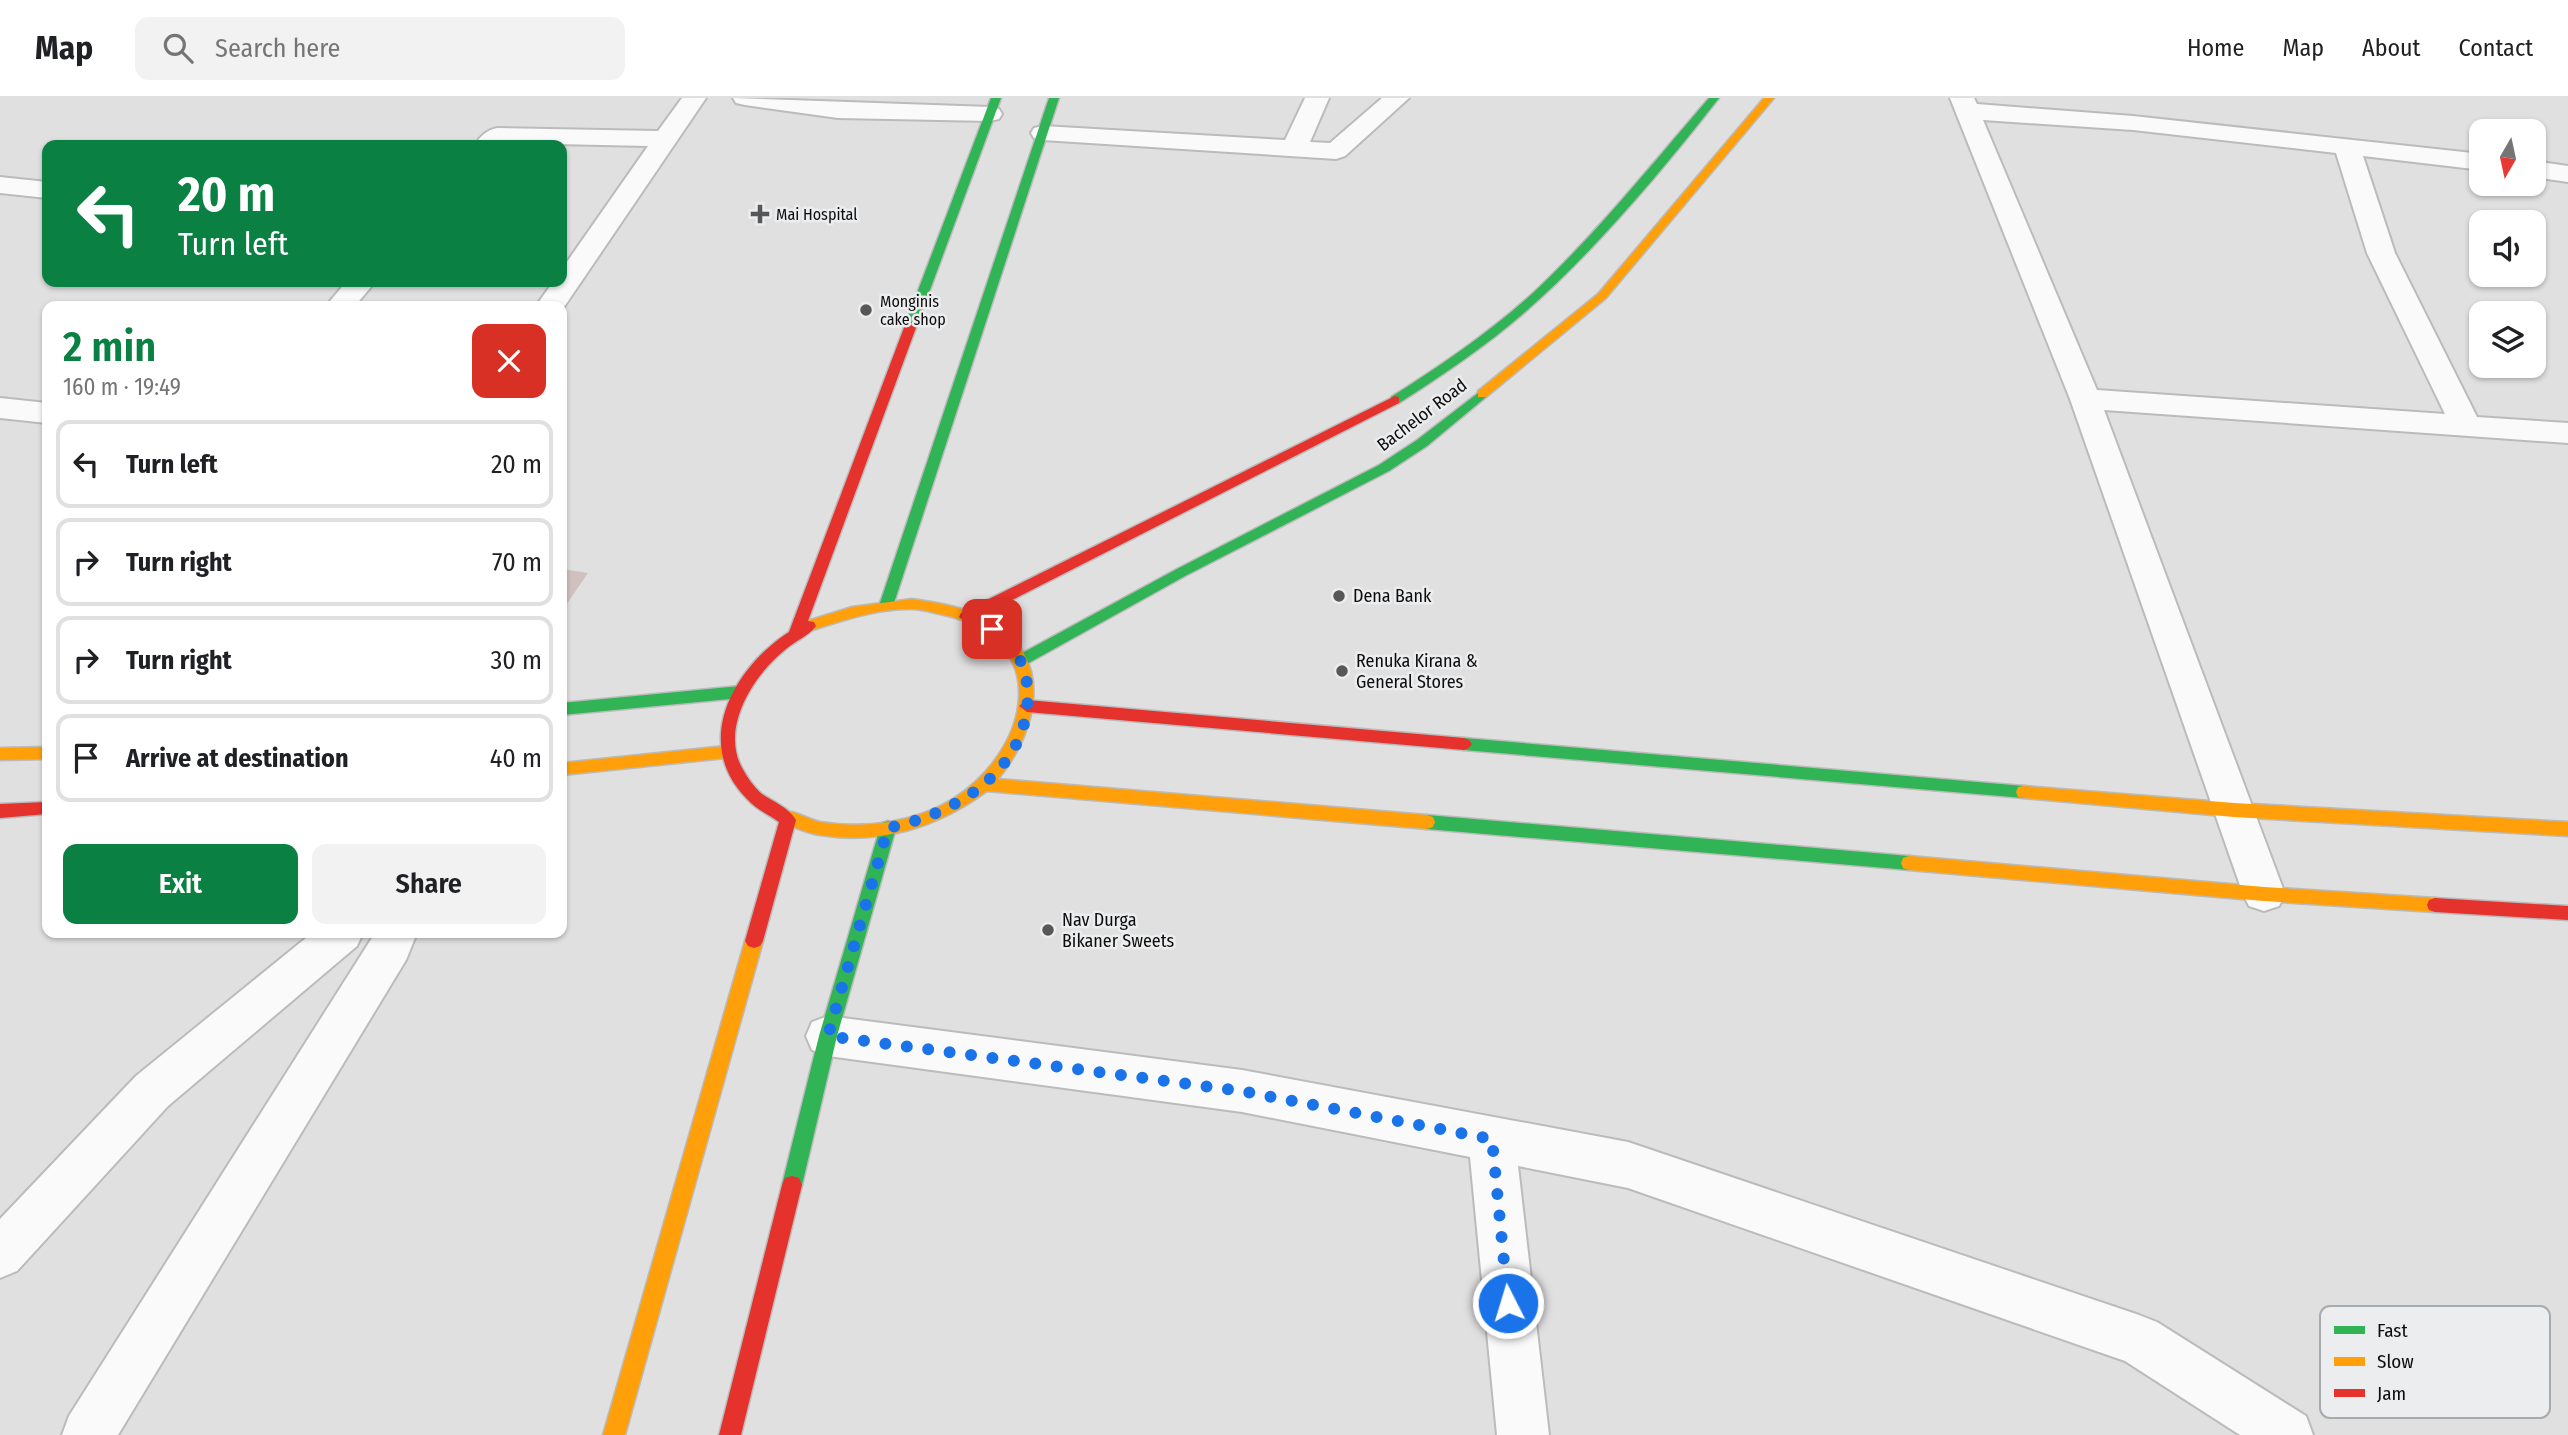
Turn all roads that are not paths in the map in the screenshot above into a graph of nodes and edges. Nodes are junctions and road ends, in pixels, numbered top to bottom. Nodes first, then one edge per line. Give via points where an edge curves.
1 (694, 98) edge
2 (745, 98) edge
3 (1055, 98) edge
4 (1317, 98) edge
5 (1397, 98) edge
6 (1714, 98) edge
7 (1769, 98) edge
8 (1965, 104) edge
9 (993, 106) edge
10 (1043, 133) junction
11 (664, 139) junction
12 (492, 140) edge
13 (2347, 147) junction
14 (1294, 148) junction
15 (2469, 161) edge
16 (2546, 171) edge
17 (2568, 174) edge
18 (0, 185) edge
19 (42, 189) edge
20 (567, 281) edge
21 (357, 287) edge
22 (344, 301) edge
23 (2085, 399) junction
24 (0, 408) edge
25 (42, 412) edge
26 (2468, 427) junction
27 (2568, 433) edge
28 (886, 606) junction
29 (967, 617) junction
30 (796, 633) junction
31 (1020, 661) junction
32 (740, 692) junction
33 (1027, 706) junction
34 (567, 709) edge
35 (726, 752) junction
36 (42, 753) edge
37 (0, 754) edge
38 (567, 768) edge
39 (983, 784) junction
40 (42, 808) edge
41 (2234, 810) junction
42 (0, 811) edge
43 (788, 820) junction
44 (888, 828) junction
45 (2568, 829) edge
46 (2263, 894) junction
47 (2568, 913) edge
48 (336, 938) edge
49 (394, 938) edge
50 (828, 1036) junction
51 (1492, 1139) junction
52 (0, 1254) edge
53 (88, 1435) edge
54 (614, 1435) edge
55 (730, 1435) edge
56 (1522, 1435) edge
57 (2287, 1435) edge

1 - 11 street
2 - 9 street via 838,111
3 - 10 main road
4 - 14 street
5 - 14 street via 1336,151
6 - 29 main road, Bachelor Road via 1556,277 1432,378 1378,410
7 - 31 main road, Bachelor Road via 1602,296 1422,443 1384,468
8 - 13 street
8 - 23 street
9 - 30 main road
10 - 14 street
10 - 28 main road
11 - 12 street via 497,135
11 - 20 street
13 - 15 street
13 - 26 street via 2381,253
16 - 17 street
18 - 19 street
21 - 22 street
23 - 26 street
23 - 41 street
24 - 25 street
26 - 27 street
28 - 29 main road via 912,604
28 - 30 main road via 865,608
29 - 31 main road via 992,629
30 - 32 main road via 747,677
31 - 33 main road via 1030,690
32 - 34 main road
32 - 35 main road via 729,714
33 - 39 main road via 1025,727 1005,764
33 - 41 main road
35 - 38 main road
35 - 43 main road via 741,786 772,814
36 - 37 main road
39 - 44 main road via 921,821
39 - 46 main road
40 - 42 main road
41 - 45 main road
41 - 46 street
43 - 44 main road via 817,830
43 - 54 main road
44 - 50 main road
46 - 47 main road
48 - 52 street via 152,1091
49 - 53 street
50 - 51 street via 1241,1091
50 - 55 main road
51 - 56 street
51 - 57 street via 1628,1165 2139,1339

